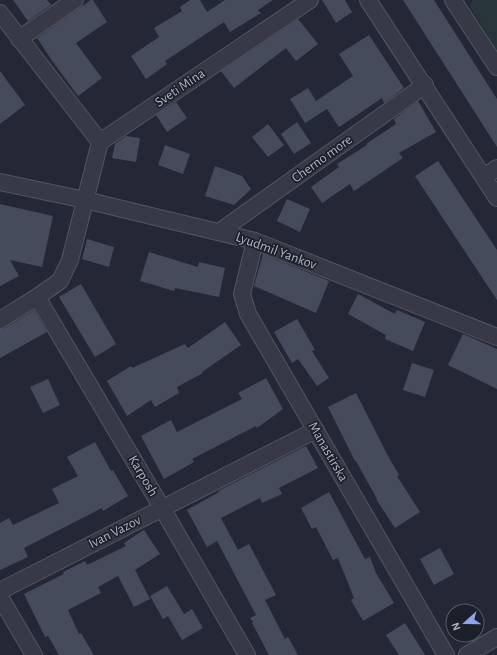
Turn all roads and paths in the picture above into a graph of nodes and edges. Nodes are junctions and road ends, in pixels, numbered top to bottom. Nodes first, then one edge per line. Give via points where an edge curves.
1 (75, 0) edge
2 (310, 0) edge
3 (368, 0) edge
4 (453, 0) edge
5 (0, 13) edge
6 (19, 39) junction
7 (497, 67) edge
8 (425, 85) junction
9 (100, 142) junction
10 (490, 173) edge
11 (0, 182) edge
12 (497, 198) edge
13 (85, 200) junction
14 (219, 232) junction
15 (255, 241) junction
16 (37, 298) junction
17 (0, 320) edge
18 (497, 337) edge
19 (316, 430) junction
20 (162, 508) junction
21 (0, 591) edge
22 (0, 597) edge
23 (497, 637) edge
24 (34, 655) edge
25 (247, 655) edge
26 (446, 655) edge
27 (468, 655) edge

1 - 6 street
2 - 9 street, Sveti Mina
3 - 8 street
4 - 7 street
5 - 6 street
6 - 9 street
8 - 10 street
8 - 14 street, Cherno more
9 - 13 street
10 - 12 street
11 - 13 street, Lyudmil Yankov
13 - 14 street, Lyudmil Yankov
13 - 16 street via 70,260 60,281
14 - 15 street, Lyudmil Yankov
15 - 18 street, Lyudmil Yankov
15 - 19 street, Manastirska via 242,294 248,314
16 - 17 street
16 - 20 street, Karposh
19 - 20 street, Ivan Vazov
19 - 26 street, Manastirska
20 - 21 street, Ivan Vazov
20 - 25 street, Karposh
22 - 24 street
23 - 27 street

